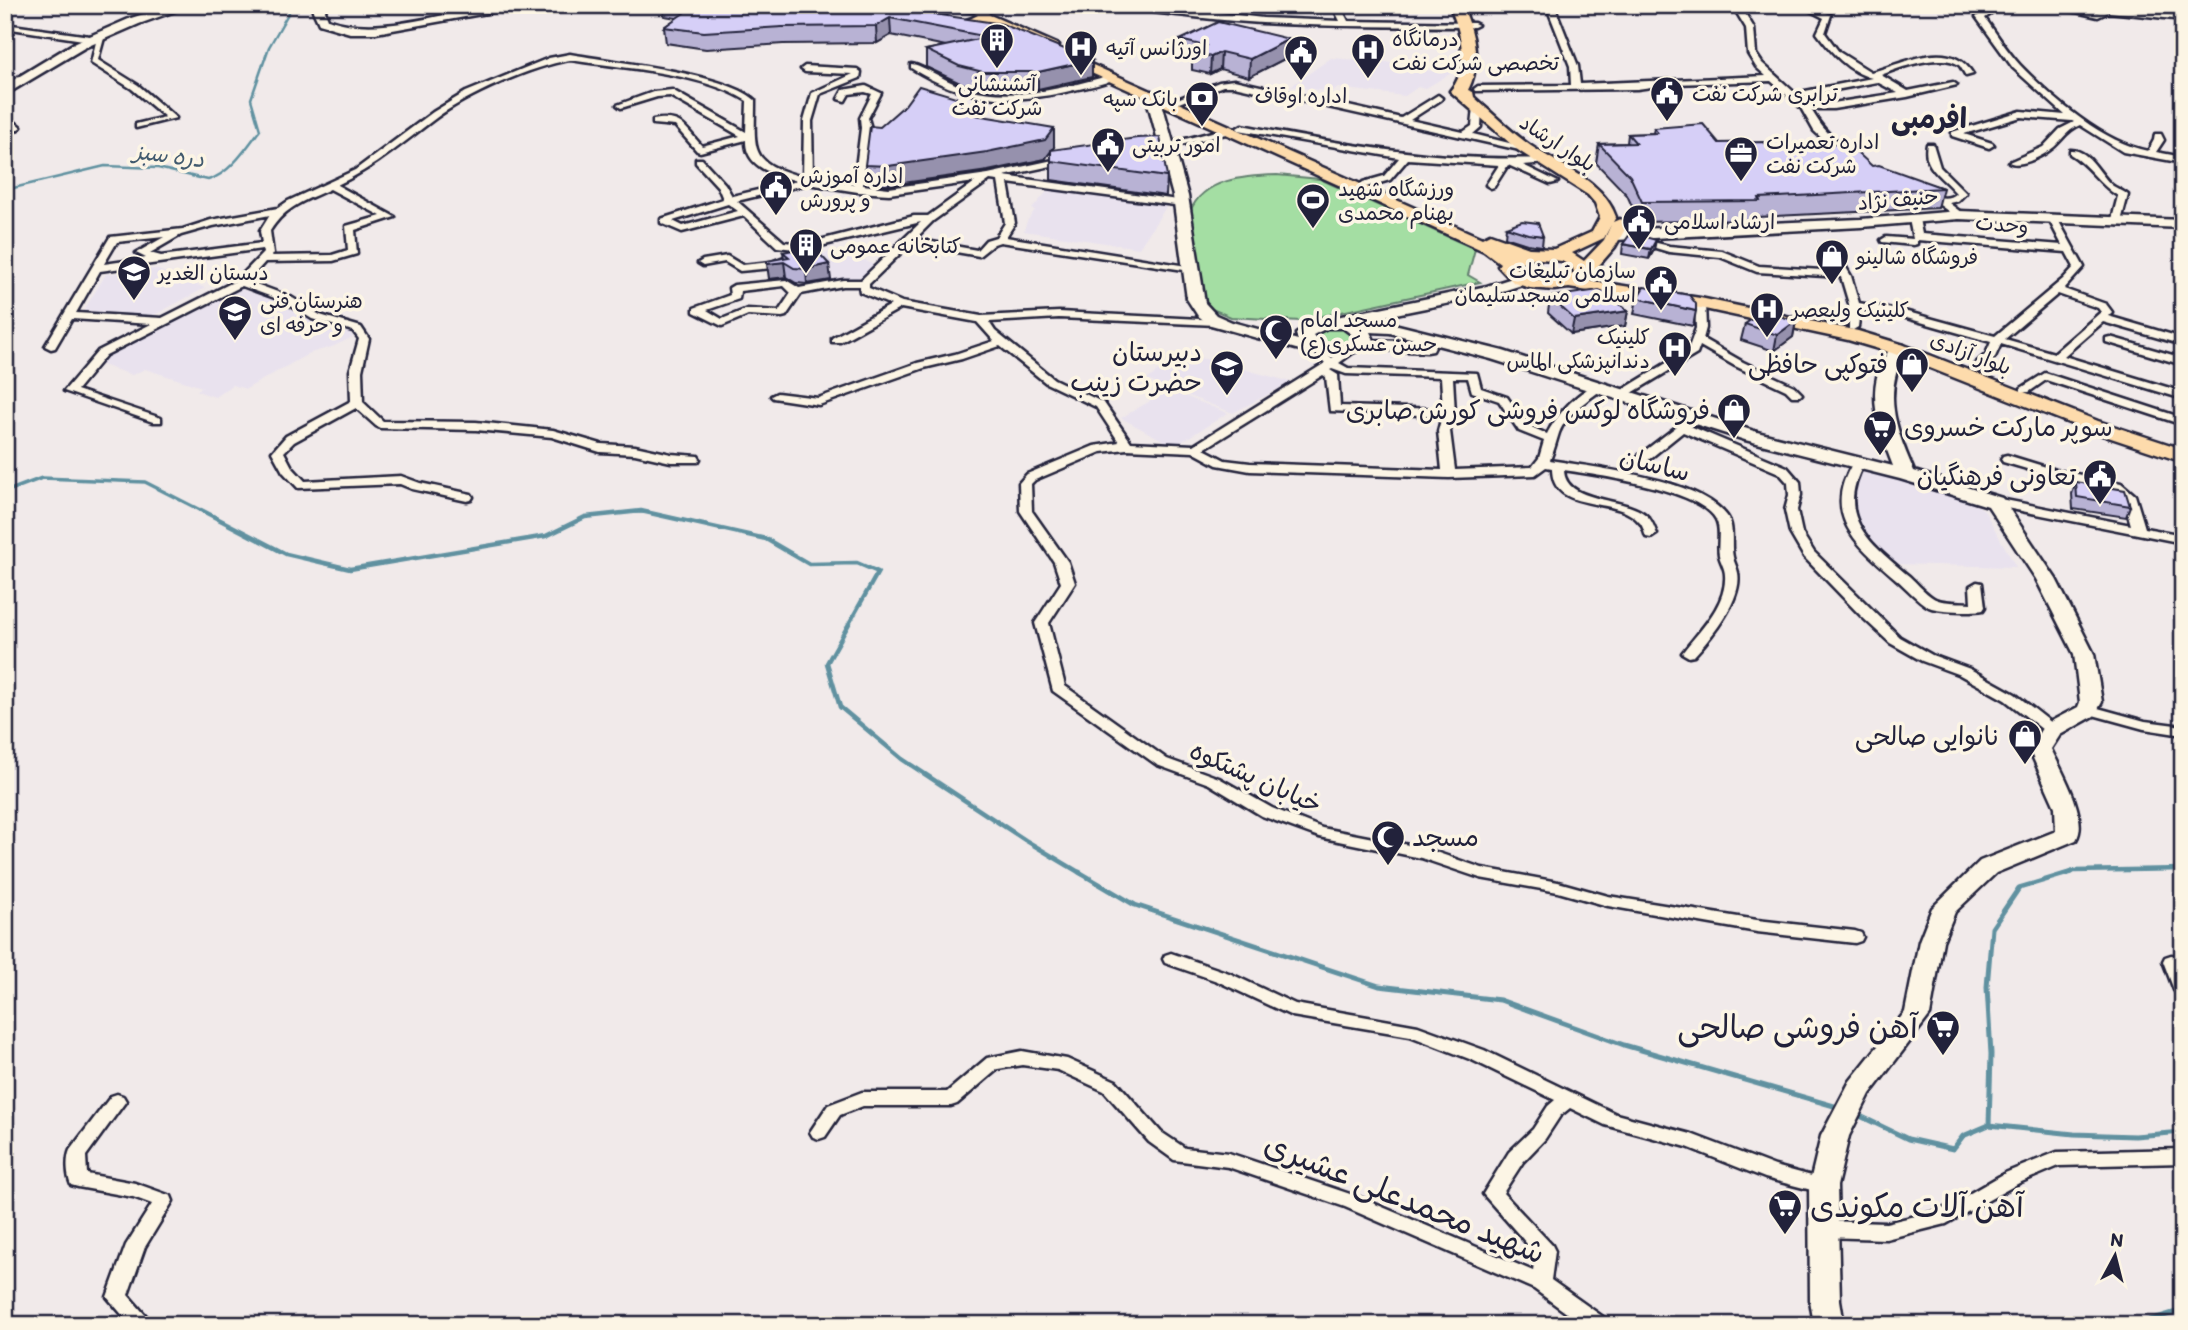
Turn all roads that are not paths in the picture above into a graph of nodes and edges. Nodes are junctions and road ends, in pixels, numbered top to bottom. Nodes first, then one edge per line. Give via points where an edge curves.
1 (186, 5) edge
2 (509, 5) edge
3 (886, 5) edge
4 (964, 5) edge
5 (1135, 5) edge
6 (1226, 5) edge
7 (1336, 5) edge
8 (1455, 5) edge
9 (1464, 5) edge
10 (1550, 5) edge
11 (1736, 5) edge
12 (1803, 5) edge
13 (2001, 5) edge
14 (2049, 5) edge
15 (943, 7) edge
16 (999, 7) dead end
17 (327, 8) edge
18 (872, 8) edge
19 (984, 15) junction
20 (1210, 18) junction
21 (2183, 18) edge
22 (927, 19) junction
23 (960, 25) junction
24 (1346, 25) junction
25 (1470, 25) junction
26 (5, 26) edge
27 (1003, 29) junction
28 (97, 38) junction
29 (914, 66) dead end
30 (805, 69) dead end
31 (1969, 74) dead end
32 (1878, 77) junction
33 (1111, 78) junction
34 (1773, 78) junction
35 (1953, 86) dead end
36 (1576, 87) junction
37 (5, 91) edge
38 (1470, 92) junction
39 (1907, 94) junction
40 (1153, 96) junction
41 (1792, 96) junction
42 (842, 99) dead end
43 (1179, 100) junction
44 (621, 105) dead end
45 (1805, 107) junction
46 (5, 118) edge
47 (2078, 120) junction
48 (656, 122) dead end
49 (1401, 122) junction
50 (139, 126) dead end
51 (1236, 129) junction
52 (5, 135) edge
53 (1459, 135) junction
54 (750, 136) junction
55 (2158, 136) dead end
56 (1989, 145) dead end
57 (1170, 146) junction
58 (1930, 146) dead end
59 (1144, 150) edge
60 (2073, 152) dead end
61 (1536, 153) junction
62 (2150, 155) junction
63 (1405, 157) junction
64 (1856, 158) edge
65 (1076, 159) edge
66 (2183, 160) edge
67 (699, 161) dead end
68 (2014, 162) dead end
69 (1508, 163) junction
70 (988, 177) junction
71 (1003, 180) junction
72 (808, 181) junction
73 (1553, 182) dead end
74 (330, 184) junction
75 (1366, 184) junction
76 (1491, 185) dead end
77 (858, 189) junction
78 (1912, 192) edge
79 (729, 200) junction
80 (1940, 201) junction
81 (1182, 203) junction
82 (282, 210) junction
83 (746, 212) junction
84 (1959, 215) junction
85 (930, 219) junction
86 (1914, 219) junction
87 (2054, 220) junction
88 (2116, 223) junction
89 (2183, 225) edge
90 (184, 232) junction
91 (2183, 233) edge
92 (1616, 235) junction
93 (1000, 239) junction
94 (1886, 240) dead end
95 (907, 242) junction
96 (1913, 242) dead end
97 (267, 245) junction
98 (804, 247) junction
99 (1829, 247) dead end
100 (2069, 249) junction
101 (1528, 253) junction
102 (1557, 254) junction
103 (262, 259) junction
104 (164, 261) junction
105 (1508, 261) junction
106 (703, 263) dead end
107 (98, 268) junction
108 (1193, 270) junction
109 (1844, 274) junction
110 (1577, 277) junction
111 (1522, 280) junction
112 (241, 282) junction
113 (864, 283) junction
114 (2056, 290) junction
115 (797, 292) junction
116 (1700, 303) junction
117 (900, 305) junction
118 (1416, 305) junction
119 (1857, 306) junction
120 (69, 316) junction
121 (2099, 317) junction
122 (982, 319) junction
123 (166, 321) junction
124 (1216, 322) junction
125 (1398, 322) junction
126 (1321, 325) junction
127 (1853, 327) junction
128 (1362, 338) junction
129 (836, 340) dead end
130 (1997, 340) junction
131 (2110, 340) dead end
132 (1699, 341) junction
133 (1002, 342) junction
134 (2183, 342) edge
135 (51, 346) dead end
136 (1314, 346) junction
137 (1467, 348) junction
138 (1898, 349) junction
139 (2057, 356) junction
140 (2183, 362) edge
141 (1327, 368) junction
142 (1975, 369) junction
143 (1447, 375) junction
144 (1600, 387) junction
145 (2025, 390) junction
146 (1623, 394) junction
147 (1796, 394) dead end
148 (777, 396) dead end
149 (2183, 396) edge
150 (357, 404) junction
151 (1449, 413) junction
152 (158, 420) dead end
153 (1688, 422) junction
154 (2183, 422) edge
155 (1552, 440) junction
156 (2183, 444) edge
157 (1127, 445) junction
158 (1196, 449) junction
159 (2183, 456) edge
160 (694, 459) dead end
161 (2007, 459) dead end
162 (1638, 463) dead end
163 (1552, 464) junction
164 (1858, 464) junction
165 (1449, 474) junction
166 (1906, 475) junction
167 (467, 497) dead end
168 (1995, 502) junction
169 (2139, 530) junction
170 (1651, 534) dead end
171 (2183, 539) edge
172 (1977, 586) dead end
173 (1689, 653) dead end
174 (2087, 709) junction
175 (2052, 730) junction
176 (2183, 731) edge
177 (1855, 937) dead end
178 (1171, 959) dead end
179 (2183, 962) edge
180 (2183, 990) edge
181 (117, 1101) dead end
182 (1566, 1101) junction
183 (820, 1132) dead end
184 (2183, 1156) edge
185 (1823, 1186) junction
186 (1824, 1229) junction
187 (1541, 1283) junction
188 (144, 1325) edge
189 (1599, 1325) edge
190 (1829, 1325) edge

1 - 28 main road
2 - 17 main road via 376,31 323,21 318,11
3 - 15 main road
4 - 15 main road
4 - 19 main road
5 - 20 street
6 - 20 street
7 - 24 street
8 - 25 main road
9 - 25 main road
10 - 36 street via 1574,66
11 - 34 street via 1752,31 1752,54
12 - 32 street via 1828,18 1821,33 1836,54
13 - 47 street via 1980,17 2016,66
14 - 21 street via 2098,15 2108,9
15 - 22 main road via 927,13
16 - 19 main road
18 - 22 main road
19 - 23 main road
19 - 27 main road
20 - 24 street
22 - 23 main road
23 - 27 main road
24 - 25 street
25 - 38 main road via 1480,66
26 - 28 street
27 - 33 main road
27 - 43 main road
28 - 37 main road
28 - 50 street via 102,41 94,61 172,118
29 - 33 street via 937,82 989,96 1032,97
30 - 72 street via 857,72 857,76 816,93 813,99 807,121
31 - 32 street via 1966,66 1947,57 1901,64
32 - 39 street
32 - 41 street
33 - 40 main road
34 - 36 street
34 - 41 street
35 - 39 street
36 - 38 street
38 - 49 street via 1439,97
38 - 53 street via 1476,127
38 - 61 main road, بلوار ارشاد
39 - 45 street
40 - 51 main road
40 - 57 main road
41 - 45 street
42 - 77 street via 855,89 877,93 864,118
43 - 49 street via 1222,83 1234,83
43 - 51 main road
44 - 54 street via 672,93 682,103
45 - 64 street via 1817,129
46 - 52 main road via 14,127
47 - 56 street via 2021,114 1955,134
47 - 62 street via 2126,150
47 - 68 street via 2059,131 2044,150
48 - 54 street via 671,120 683,126 700,149
49 - 53 street
51 - 57 street
51 - 63 street
51 - 75 main road
51 - 105 main road via 1490,248
53 - 61 street
54 - 72 street via 760,164 774,173
54 - 74 street via 751,100 732,88 570,57 469,94 358,172
55 - 62 street
57 - 59 street
57 - 81 main road
58 - 80 street via 1932,165 1961,193
60 - 88 street via 2123,195
61 - 69 street
61 - 92 main road, بلوار ارشاد via 1613,199 1621,220
61 - 102 main road, بلوار ارشاد via 1594,192 1608,217 1598,235
62 - 66 street
63 - 69 street
63 - 75 street via 1387,178
65 - 70 street
67 - 79 street
69 - 73 street
69 - 76 street
70 - 71 street
70 - 77 street via 889,191
70 - 85 street
71 - 81 street
71 - 93 street via 1010,223
72 - 77 street
72 - 79 street
74 - 82 street
74 - 103 street via 390,217 350,228 352,252 333,258
75 - 101 main road
78 - 80 street
79 - 83 street
79 - 83 street via 664,221 682,229
80 - 84 street
81 - 108 main road
82 - 90 street
82 - 97 street via 265,231
83 - 98 street via 781,245
84 - 86 main road, حنیف نژاد
84 - 87 main road, حنیف نژاد
85 - 95 street
85 - 98 street
86 - 92 main road, حنیف نژاد
86 - 100 street, وحدت via 1917,237
87 - 88 main road, حنیف نژاد
87 - 100 street, وحدت
88 - 89 main road, حنیف نژاد
88 - 91 main road
90 - 104 street via 141,253
90 - 107 street via 114,239
92 - 109 street via 1669,249 1722,254 1757,269
92 - 110 main road
93 - 95 street via 979,253
93 - 108 street
94 - 96 street
95 - 113 street
97 - 103 street via 268,253
97 - 104 street
98 - 106 street via 799,256 761,267 740,268 727,259
99 - 109 street
100 - 114 street via 2079,267
101 - 102 main road
101 - 105 main road
102 - 110 main road via 1576,261
103 - 112 street
104 - 107 street
105 - 111 main road via 1508,271
107 - 120 street
108 - 124 main road via 1195,299
109 - 119 street
110 - 111 main road via 1547,285
110 - 116 main road, بلوار آزادی
110 - 127 main road, بلوار آزادی
111 - 118 main road
112 - 123 street
112 - 150 street via 287,299 316,317 357,329 364,340 356,371
113 - 115 street
113 - 117 street via 864,290
114 - 121 street via 2102,306 2107,312
114 - 130 street
115 - 115 street via 786,283 734,288 735,297 698,310 722,323 747,312 782,314
116 - 132 street
116 - 138 main road, بلوار آزادی
117 - 122 street
117 - 129 street
118 - 125 main road
118 - 126 main road
119 - 127 street
119 - 130 street
120 - 123 street
120 - 135 street
121 - 134 street
121 - 139 street
122 - 124 street via 1059,315
122 - 133 street
123 - 152 street via 102,353 70,391
124 - 126 main road
124 - 136 main road
125 - 128 main road
125 - 137 main road
126 - 128 main road
126 - 136 main road via 1304,334
127 - 142 main road, بلوار آزادی
128 - 136 main road via 1331,351
128 - 137 main road
128 - 141 street
130 - 139 street
130 - 142 street via 1991,355
131 - 140 street
132 - 146 street via 1693,352
132 - 147 street
133 - 148 street via 819,402
133 - 157 street via 1050,381 1100,405
136 - 141 street
137 - 144 main road
138 - 159 main road, بلوار آزادی
138 - 166 main road via 1891,359 1881,402
139 - 149 street
141 - 143 street
141 - 151 street via 1332,375 1334,409
141 - 158 street
142 - 145 main road, بلوار آزادی
143 - 151 street
143 - 155 street via 1473,375 1476,390 1503,398 1523,428
144 - 146 main road
144 - 155 street via 1573,405
145 - 154 street via 2045,376
145 - 156 main road, بلوار آزادی
146 - 153 main road
150 - 160 street via 380,424 476,426 553,434 600,448
150 - 167 street via 290,439 278,452 302,485 401,480
151 - 165 street via 1444,431
153 - 162 street
153 - 164 main road
153 - 175 street via 1783,470 1794,482 1791,510 1796,533 1809,555 1895,640 2010,697
155 - 163 street
157 - 158 street, خیابان پشتکوه
157 - 177 street, خیابان پشتکوه via 1098,449 1031,477 1025,483 1025,504 1061,562 1068,583 1042,623 1058,688 1162,762 1319,832 1424,853 1480,873 1608,901
158 - 165 street via 1204,457 1226,464
161 - 169 street via 2117,486 2129,495
163 - 165 street via 1535,471
163 - 170 street via 1560,486 1570,494 1626,509 1644,519
163 - 173 street, ساسان via 1686,492 1714,508 1724,521 1726,559 1733,573 1728,592 1705,638
164 - 166 main road
164 - 172 street via 1846,499 1852,525 1864,544 1933,604 1978,607
166 - 168 main road
168 - 169 street
168 - 174 main road via 2046,579 2084,654 2091,702
169 - 171 street
174 - 175 main road
174 - 176 street
175 - 185 main road via 2040,749 2066,807 2068,835 1988,867 1944,908 1931,941 1917,1015 1859,1088 1835,1136
178 - 182 street via 1223,977 1292,1010 1412,1030 1478,1055
179 - 180 street via 2171,961
181 - 188 street via 77,1155 78,1180 135,1190 164,1201 135,1245 117,1297
182 - 185 street via 1611,1120
182 - 187 street via 1516,1157 1492,1194 1545,1251
183 - 187 street, شهید محمدعلی عشیری via 834,1110 862,1099 951,1099 993,1063 1022,1058 1061,1064 1110,1086 1155,1137 1181,1156 1229,1160 1270,1172
184 - 186 street via 2057,1159 2012,1178 1946,1216 1886,1231
185 - 186 main road
186 - 190 main road
187 - 189 street, شهید محمدعلی عشیری

